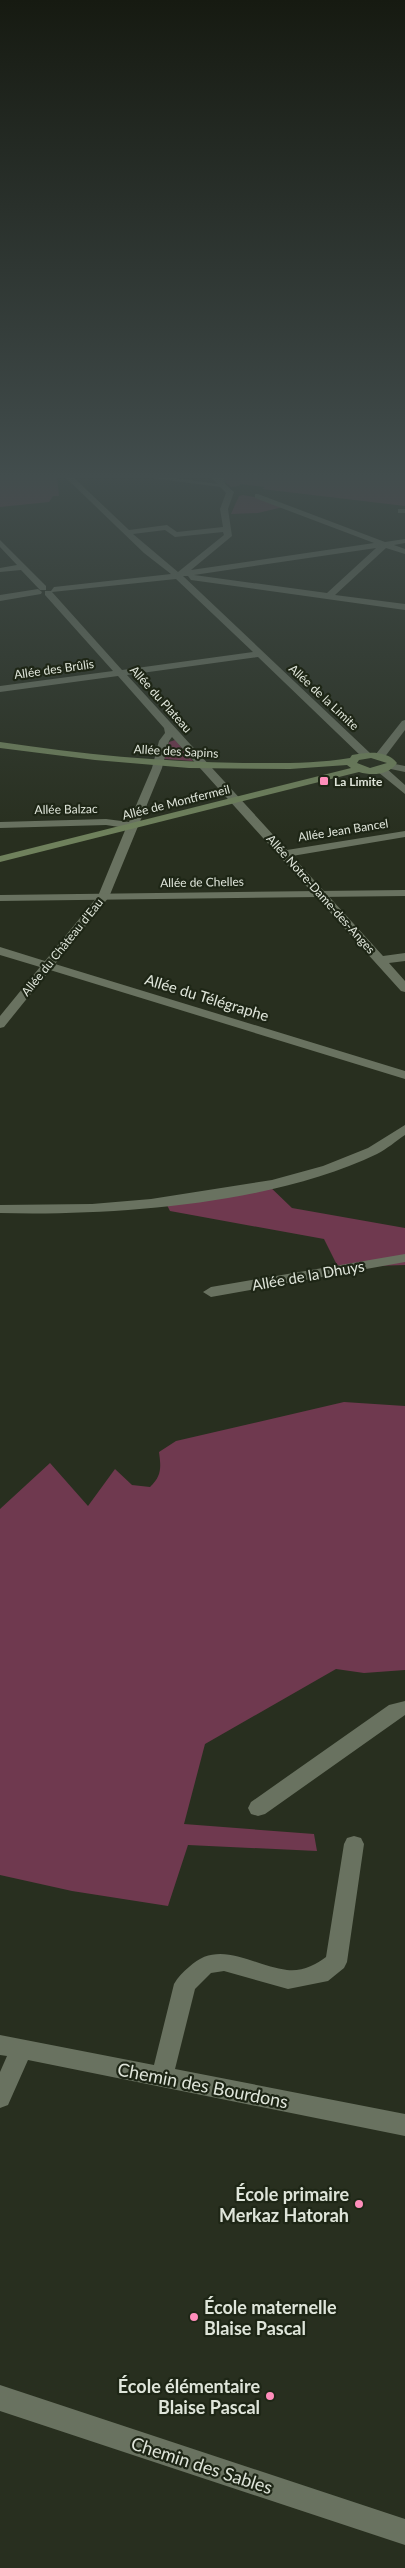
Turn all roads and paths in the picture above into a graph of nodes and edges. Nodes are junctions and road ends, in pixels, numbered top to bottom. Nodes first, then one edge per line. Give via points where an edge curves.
1 (21, 595) edge
2 (50, 595) edge
3 (200, 595) edge
4 (313, 595) edge
5 (330, 595) edge
6 (328, 597) junction
7 (0, 598) edge
8 (405, 607) edge
9 (259, 654) junction
10 (120, 672) junction
11 (0, 688) edge
12 (405, 723) edge
13 (169, 726) junction
14 (164, 741) junction
15 (183, 741) junction
16 (0, 745) edge
17 (366, 755) junction
18 (380, 756) junction
19 (351, 761) junction
20 (158, 763) junction
21 (390, 764) junction
22 (204, 766) junction
23 (359, 769) junction
24 (405, 769) edge
25 (405, 790) edge
26 (235, 800) junction
27 (0, 824) edge
28 (131, 826) junction
29 (405, 834) edge
30 (285, 854) junction
31 (0, 859) edge
32 (405, 893) edge
33 (321, 894) junction
34 (103, 897) junction
35 (0, 898) edge
36 (0, 951) edge
37 (405, 957) edge
38 (381, 960) junction
39 (47, 965) junction
40 (405, 988) edge
41 (0, 1024) edge
42 (405, 1076) edge
43 (405, 1128) edge
44 (0, 1209) edge
45 (405, 1258) edge
46 (211, 1292) dead end
47 (405, 1708) edge
48 (258, 1808) dead end
49 (354, 1844) dead end
50 (10, 2048) edge
51 (162, 2076) junction
52 (0, 2098) edge
53 (405, 2125) edge
54 (0, 2398) edge
55 (405, 2532) edge

1 - 7 street
2 - 10 street, Allée du Plateau
3 - 9 street, Allée de la Limite
4 - 6 street
5 - 6 street
6 - 8 street
9 - 10 street, Allée des Brûlis
9 - 17 street, Allée de la Limite
10 - 11 street, Allée des Brûlis
10 - 13 street, Allée du Plateau
12 - 18 street
13 - 14 street, Allée du Château d'Eau via 170,733
13 - 15 street, Allée du Plateau
14 - 15 street
14 - 20 street, Allée du Château d'Eau
15 - 22 street, Allée du Plateau
16 - 20 main road, Allée des Sapins via 88,758
17 - 18 main road
17 - 19 main road, Allée des Sapins
18 - 21 main road
19 - 22 main road, Allée des Sapins
19 - 23 main road via 352,766
20 - 22 main road, Allée des Sapins
20 - 28 street, Allée du Château d'Eau
21 - 23 main road, Allée de Montfermeil
21 - 24 street
21 - 25 street
22 - 26 street, Allée du Plateau
23 - 26 main road, Allée de Montfermeil
26 - 28 main road, Allée de Montfermeil
26 - 30 street, Allée Notre-Dame-des-Anges
27 - 28 street, Allée Balzac via 106,822
28 - 31 main road, Allée de Montfermeil
28 - 34 street, Allée du Château d'Eau
29 - 30 street, Allée Jean Bancel
30 - 33 street, Allée Notre-Dame-des-Anges
32 - 33 street, Allée de Chelles
33 - 34 street, Allée de Chelles
33 - 38 street, Allée Notre-Dame-des-Anges
34 - 35 street, Allée de Chelles
34 - 39 street, Allée du Château d'Eau
36 - 39 street, Allée du Télégraphe
37 - 38 street
38 - 40 street, Allée Notre-Dame-des-Anges
39 - 41 street, Allée du Château d'Eau
39 - 42 street, Allée du Télégraphe
43 - 44 street via 364,1156 328,1169 239,1189 165,1202 96,1208
45 - 46 street, Allée de la Dhuys
47 - 48 street via 396,1710
49 - 51 street via 336,1962 320,1974 288,1980 224,1962 205,1965 185,1984
50 - 51 street, Chemin des Bourdons
50 - 52 street
51 - 53 street, Chemin des Bourdons
54 - 55 street, Chemin des Sables

